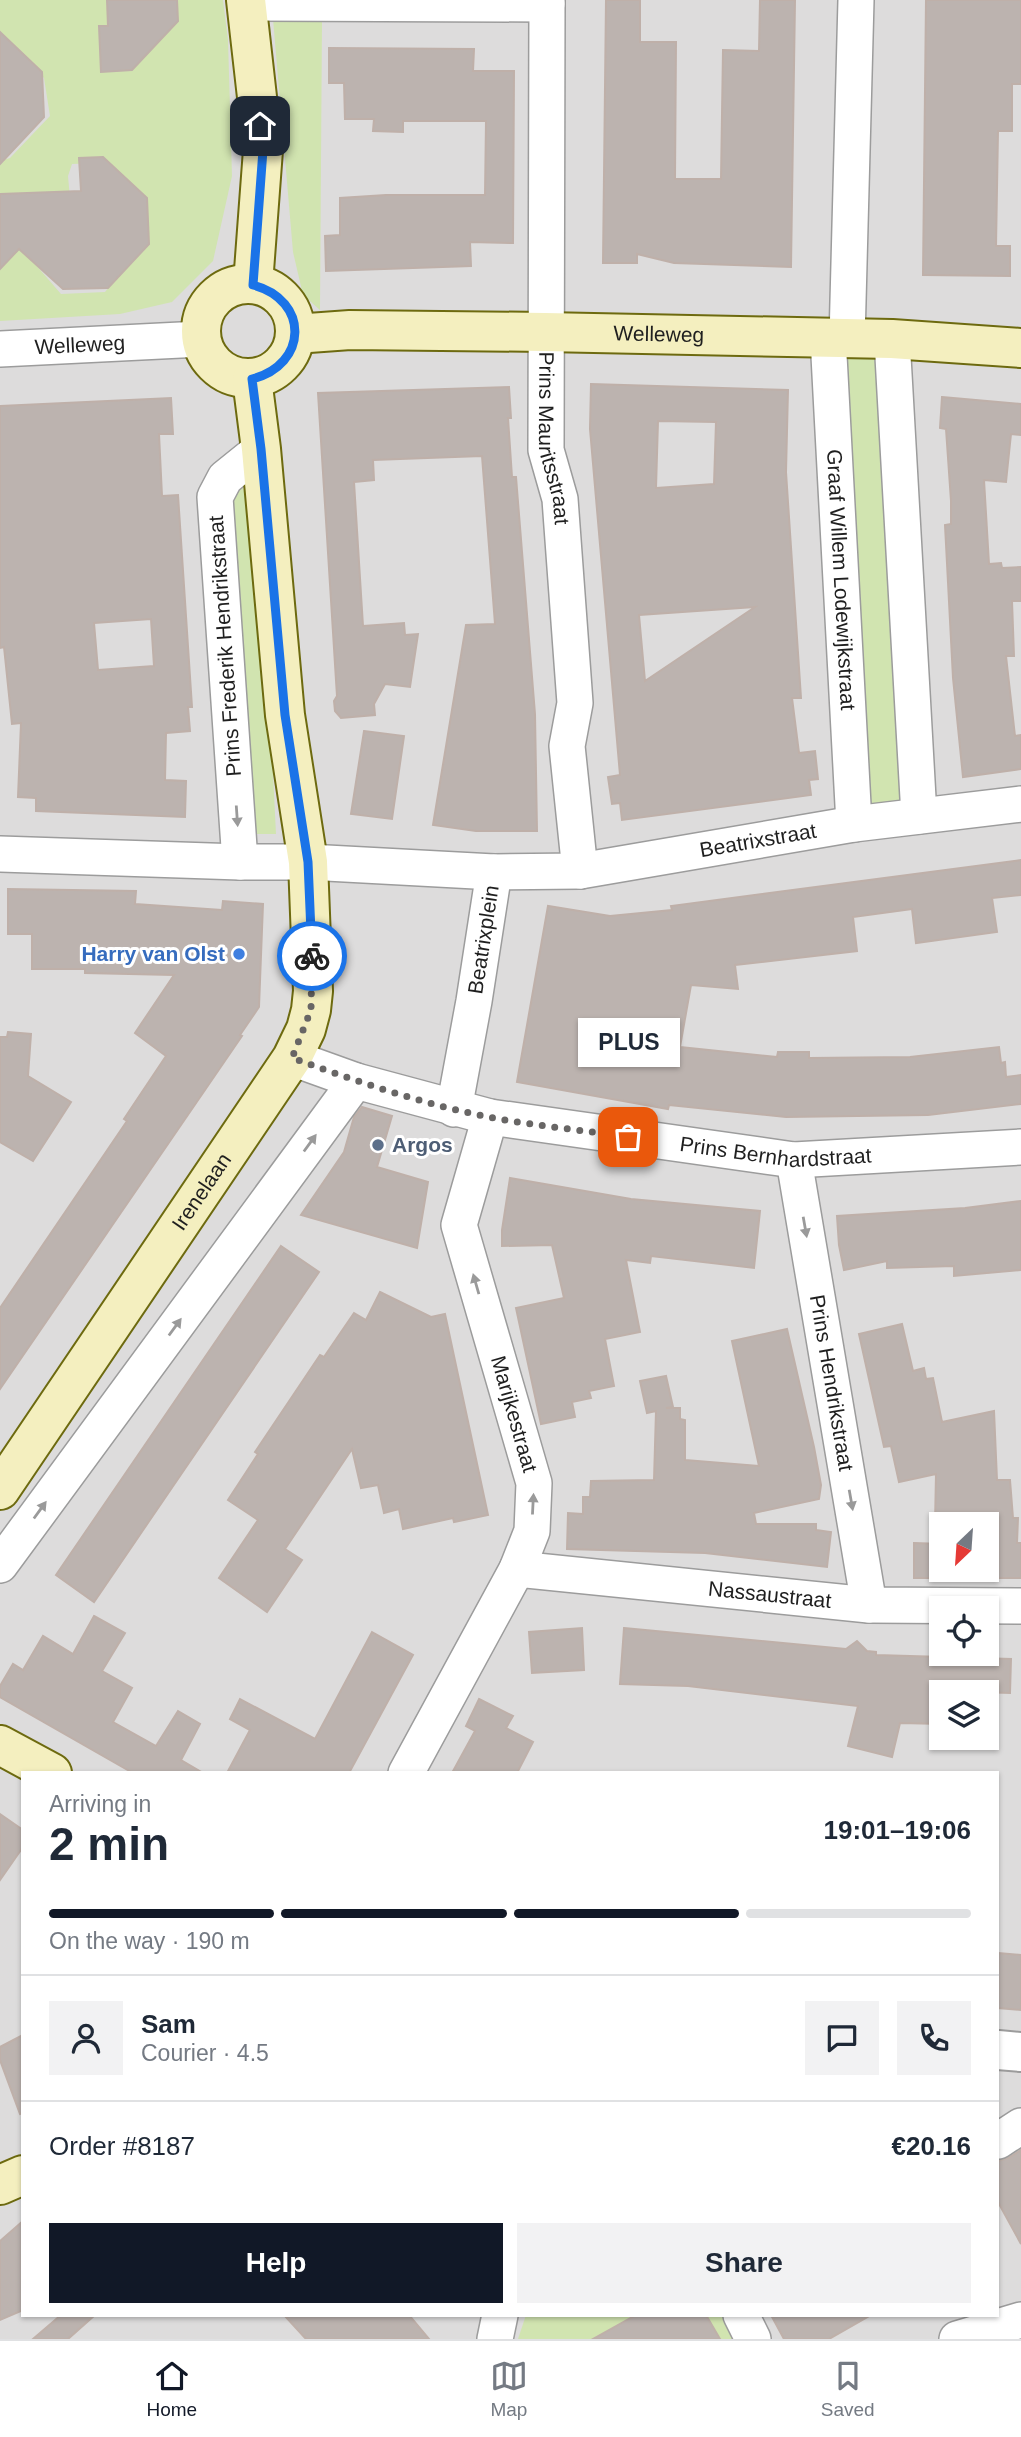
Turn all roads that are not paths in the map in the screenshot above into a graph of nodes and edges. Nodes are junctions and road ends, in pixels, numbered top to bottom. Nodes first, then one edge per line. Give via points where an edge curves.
1 (856, 0) edge
2 (246, 1) edge
3 (547, 2) edge
4 (253, 285) junction
5 (545, 332) junction
6 (295, 334) junction
7 (838, 338) junction
8 (892, 339) junction
9 (201, 340) junction
10 (1021, 348) edge
11 (0, 349) edge
12 (252, 379) junction
13 (261, 449) junction
14 (1021, 804) edge
15 (919, 816) junction
16 (854, 824) junction
17 (0, 854) edge
18 (308, 862) junction
19 (240, 863) junction
20 (494, 872) junction
21 (580, 872) junction
22 (292, 1058) junction
23 (356, 1081) junction
24 (454, 1109) junction
25 (490, 1117) junction
26 (1021, 1147) edge
27 (794, 1160) junction
28 (0, 1490) edge
29 (0, 1565) edge
30 (517, 1569) junction
31 (869, 1605) junction
32 (1021, 1606) edge
33 (0, 1745) edge
34 (48, 1771) edge
35 (407, 1771) edge
36 (999, 2050) edge
37 (1021, 2052) edge
38 (1021, 2126) edge
39 (999, 2140) edge
40 (21, 2176) edge
41 (0, 2185) edge
42 (500, 2317) edge
43 (742, 2317) edge
44 (1021, 2320) edge
45 (495, 2339) edge
46 (753, 2339) edge
47 (957, 2339) edge

1 - 7 street, Graaf Willem Lodewijkstraat
2 - 3 street, Prins Mauritsstraat
2 - 4 main road via 263,150
3 - 5 street, Prins Mauritsstraat
4 - 6 main road via 284,301
4 - 9 main road via 238,285 213,300 205,312
5 - 6 main road, Welleweg via 350,330
5 - 7 main road, Welleweg
5 - 21 street, Prins Mauritsstraat via 546,450 559,499 575,703 566,746
6 - 12 main road via 286,359
7 - 8 main road, Welleweg
7 - 16 street, Graaf Willem Lodewijkstraat
8 - 10 main road, Welleweg
8 - 15 street
9 - 11 street, Welleweg
9 - 12 main road via 206,353 225,373
12 - 13 main road
13 - 18 main road via 285,715
13 -> 19 street, Prins Frederik Hendrikstraat via 225,478 215,497
14 - 15 street, Beatrixstraat
15 - 16 street, Beatrixstraat
16 - 21 street, Beatrixstraat
17 - 19 street, Beatrixplein
18 - 19 street, Beatrixplein
18 - 20 street, Beatrixplein
18 - 22 main road, Irenelaan via 313,991 309,1020
20 - 21 street, Beatrixstraat
20 - 24 street, Beatrixplein
22 - 23 street
22 - 28 main road, Irenelaan
23 - 24 street
29 -> 23 street
24 - 25 street
25 - 27 street, Prins Bernhardstraat
30 -> 25 street, Marijkestraat via 532,1531 534,1483 459,1225
26 - 27 street, Prins Bernhardstraat
27 -> 31 street, Prins Hendrikstraat
30 - 31 street, Nassaustraat
30 - 35 street, Marijkestraat
31 - 32 street, Nassaustraat
33 - 34 main road
36 - 37 street
38 - 39 street
40 - 41 main road
42 - 45 street
43 - 46 street
44 - 47 street

